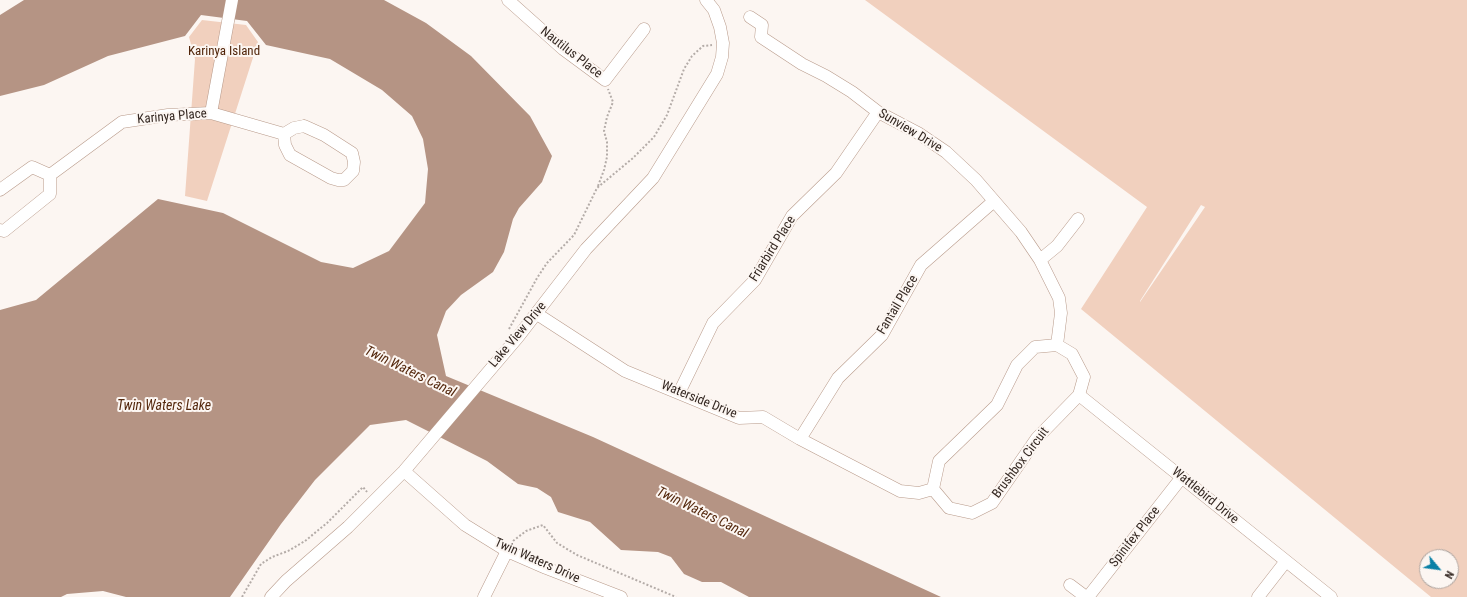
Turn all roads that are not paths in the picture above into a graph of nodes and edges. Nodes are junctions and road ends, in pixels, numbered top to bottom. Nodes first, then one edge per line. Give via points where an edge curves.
1 (232, 0) edge
2 (508, 0) edge
3 (706, 0) edge
4 (750, 17) dead end
5 (644, 29) dead end
6 (878, 112) junction
7 (211, 113) junction
8 (284, 134) junction
9 (50, 175) junction
10 (0, 190) edge
11 (994, 202) junction
12 (1078, 219) dead end
13 (0, 230) edge
14 (1040, 260) junction
15 (537, 314) junction
16 (1057, 345) junction
17 (679, 392) junction
18 (1079, 395) junction
19 (800, 439) junction
20 (404, 471) junction
21 (1182, 477) junction
22 (933, 489) junction
23 (507, 550) junction
24 (1286, 561) junction
25 (1070, 585) dead end
26 (271, 597) edge
27 (484, 597) edge
28 (621, 597) edge
29 (1087, 597) edge
30 (1258, 597) edge
31 (1331, 597) edge

1 - 7 street
2 - 5 street, Nautilus Place via 563,49 605,80
3 - 15 street, Lake View Drive via 714,10 723,43 717,74 653,178 586,249
4 - 6 street, Sunview Drive via 762,25 761,37 852,92
6 - 11 street, Sunview Drive via 918,133 946,152 976,180
6 - 17 street, Friarbird Place via 836,173 792,216 755,280 712,323
7 - 8 street, Karinya Place
7 - 9 street, Karinya Place via 168,115 122,122
8 - 8 street via 304,126 324,135 352,153 353,171 344,180 331,178 290,155 285,145
9 - 10 street via 32,167
9 - 13 street via 50,194 4,231
11 - 14 street, Sunview Drive
11 - 19 street, Fantail Place via 921,265 882,335 838,378
12 - 14 street via 1057,246
14 - 16 street, Sunview Drive via 1059,298 1061,312
15 - 17 street, Waterside Drive via 625,371
15 - 20 street, Lake View Drive
16 - 18 street via 1072,354 1084,378
16 - 22 street via 1035,347 1017,365 996,405 939,462
17 - 19 street, Waterside Drive via 739,418 763,417
18 - 21 street, Wattlebird Drive
18 - 22 street, Brushbox Circuit via 1037,438 992,503 972,513 949,508
19 - 22 street, Waterside Drive via 900,491 919,493
20 - 23 street, Twin Waters Drive via 465,525
20 - 26 street, Lake View Drive via 348,527
21 - 24 street, Wattlebird Drive
21 - 29 street, Spinifex Place
23 - 27 street
23 - 28 street, Twin Waters Drive
24 - 30 street
24 - 31 street, Wattlebird Drive
25 - 29 street, Spinifex Place

